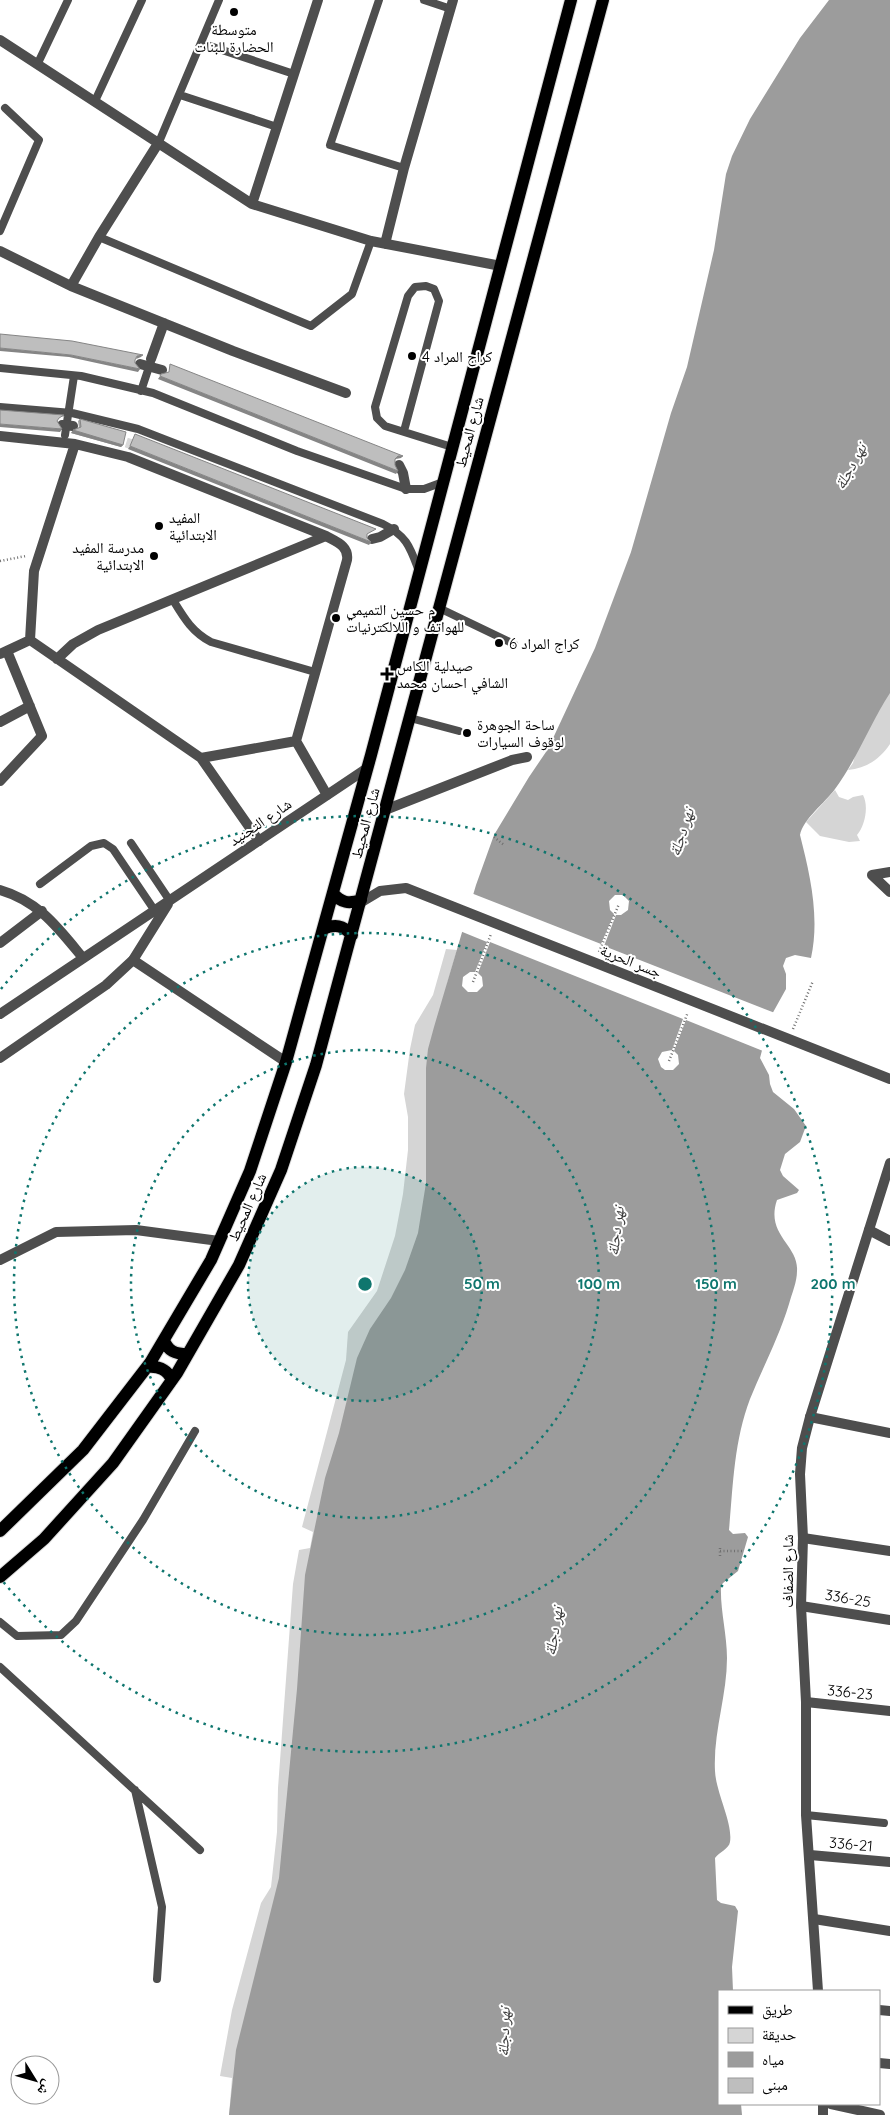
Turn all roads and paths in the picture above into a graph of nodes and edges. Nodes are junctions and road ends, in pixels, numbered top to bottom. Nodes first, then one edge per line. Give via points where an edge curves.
1 (68, 0) edge
2 (142, 0) edge
3 (219, 0) edge
4 (318, 0) edge
5 (379, 0) edge
6 (424, 0) edge
7 (571, 0) edge
8 (603, 0) edge
9 (452, 4) edge
10 (0, 40) edge
11 (201, 43) junction
12 (38, 63) junction
13 (294, 74) junction
14 (180, 95) junction
15 (95, 101) junction
16 (5, 108) dead end
17 (277, 126) junction
18 (160, 142) junction
19 (404, 168) junction
20 (252, 204) junction
21 (0, 231) edge
22 (99, 237) junction
23 (370, 241) junction
24 (385, 244) junction
25 (0, 251) edge
26 (501, 266) junction
27 (71, 286) junction
28 (164, 323) junction
29 (147, 363) junction
30 (0, 368) edge
31 (162, 370) dead end
32 (74, 376) junction
33 (141, 391) junction
34 (346, 393) dead end
35 (0, 407) edge
36 (68, 413) junction
37 (66, 431) junction
38 (404, 431) junction
39 (0, 436) edge
40 (76, 444) junction
41 (452, 447) junction
42 (398, 466) edge
43 (443, 482) junction
44 (406, 489) junction
45 (394, 529) junction
46 (326, 536) junction
47 (372, 539) dead end
48 (40, 553) junction
49 (0, 561) edge
50 (419, 571) junction
51 (173, 600) junction
52 (439, 608) junction
53 (30, 640) junction
54 (514, 644) dead end
55 (3, 652) edge
56 (57, 659) junction
57 (315, 672) junction
58 (30, 706) junction
59 (410, 718) junction
60 (0, 722) edge
61 (459, 731) dead end
62 (296, 741) junction
63 (201, 758) junction
64 (527, 758) dead end
65 (366, 769) junction
66 (0, 781) edge
67 (327, 795) junction
68 (385, 810) junction
69 (494, 837) dead end
70 (259, 841) junction
71 (131, 843) dead end
72 (504, 845) dead end
73 (890, 872) edge
74 (40, 884) dead end
75 (0, 890) edge
76 (890, 892) edge
77 (333, 893) junction
78 (170, 901) junction
79 (361, 901) junction
80 (619, 904) dead end
81 (42, 911) junction
82 (154, 911) junction
83 (496, 924) junction
84 (323, 929) junction
85 (352, 935) junction
86 (0, 942) edge
87 (83, 958) junction
88 (132, 960) junction
89 (595, 963) junction
90 (813, 981) dead end
91 (472, 982) dead end
92 (692, 1001) junction
93 (0, 1014) edge
94 (789, 1040) junction
95 (0, 1058) edge
96 (669, 1060) dead end
97 (286, 1062) junction
98 (890, 1080) edge
99 (890, 1163) edge
100 (869, 1230) junction
101 (219, 1241) junction
102 (890, 1241) edge
103 (0, 1260) edge
104 (164, 1340) junction
105 (188, 1354) junction
106 (147, 1367) junction
107 (172, 1380) junction
108 (810, 1416) junction
109 (195, 1431) dead end
110 (890, 1433) edge
111 (0, 1531) edge
112 (803, 1538) junction
113 (720, 1546) dead end
114 (720, 1551) junction
115 (744, 1551) dead end
116 (890, 1551) edge
117 (720, 1556) dead end
118 (0, 1577) edge
119 (802, 1606) junction
120 (890, 1620) edge
121 (0, 1622) edge
122 (0, 1667) edge
123 (806, 1702) junction
124 (890, 1711) edge
125 (135, 1790) junction
126 (806, 1815) junction
127 (884, 1823) dead end
128 (200, 1850) dead end
129 (810, 1855) junction
130 (890, 1862) edge
131 (814, 1919) junction
132 (890, 1931) edge
133 (156, 1978) dead end
134 (818, 1990) edge
135 (835, 2105) edge
136 (880, 2115) edge

1 - 12 lane
2 - 15 lane
3 - 11 lane
4 - 13 street
5 - 19 lane via 330,145
6 - 9 lane
7 - 26 main road, شارع المحيط
8 - 52 main road, شارع المحيط
9 - 19 street
10 - 12 street
11 - 13 lane
11 - 14 lane
12 - 15 street
13 - 17 street
14 - 17 lane
14 - 18 lane
15 - 18 street
16 - 21 lane via 39,140
17 - 20 street
18 - 20 street
18 - 22 street
19 - 24 street
20 - 23 street
22 - 23 lane via 311,326 352,294
22 - 27 street
23 - 24 street
24 - 26 street
25 - 27 street
26 - 41 main road, شارع المحيط
27 - 28 street
28 - 29 street
28 - 34 street
29 - 31 street
29 - 33 lane
30 - 32 lane
32 - 33 lane
32 - 36 lane
33 - 44 lane
35 - 36 lane
36 - 37 lane
36 - 45 lane via 138,429
37 - 39 street
37 - 40 street
38 - 38 lane via 385,426 377,418 375,406 408,296 415,287 426,286 434,289 439,301
38 - 41 lane
40 - 46 street via 128,457
40 - 48 street
41 - 43 main road, شارع المحيط
42 - 44 street via 404,473
43 - 44 lane via 424,489
43 - 50 main road, شارع المحيط
45 - 47 street
45 - 50 lane via 406,539
46 - 51 street
46 - 57 street via 344,546 348,560
48 - 49 path
48 - 53 street via 34,572
50 - 65 main road, شارع المحيط
51 - 56 street via 98,630 73,644
51 - 57 lane via 187,624 211,642
52 - 54 lane
52 - 59 main road, شارع المحيط
53 - 55 street
53 - 56 street
55 - 58 street
56 - 63 street
57 - 62 street
58 - 60 street
58 - 66 street via 42,736
59 - 61 lane
59 - 68 main road, شارع المحيط
62 - 63 street
62 - 67 street
63 - 70 street
64 - 68 street via 512,760
65 - 67 street, شارع التجنيد
65 - 77 main road, شارع المحيط
67 - 70 street, شارع التجنيد
68 - 79 main road, شارع المحيط
69 - 72 path
70 - 78 street, شارع التجنيد
71 - 78 lane
73 - 76 street via 872,876
74 - 82 lane via 91,846 104,843 113,850
75 - 81 street
77 - 79 main road via 343,902
77 - 84 main road, شارع المحيط
78 - 82 street, شارع التجنيد
78 - 88 street, شارع التجنيد
79 - 83 street, جسر الحرية via 380,891 406,888
79 - 85 main road, شارع المحيط
80 - 89 path
81 - 86 street
81 - 87 street
82 - 87 street, شارع التجنيد
83 - 89 street, جسر الحرية
83 - 91 path
84 - 85 main road via 340,926
84 - 97 main road, شارع المحيط
85 - 105 main road, شارع المحيط via 316,1065 281,1170 239,1265
87 - 93 street, شارع التجنيد
88 - 95 street, شارع التجنيد via 106,985
88 - 97 street
89 - 92 street, جسر الحرية
90 - 94 path
92 - 94 street, جسر الحرية
92 - 96 path
94 - 98 street, جسر الحرية
97 - 101 main road, شارع المحيط via 250,1171
99 - 100 street, شارع الضفاف
100 - 102 street
100 - 108 street, شارع الضفاف
101 - 103 street via 136,1230 56,1232
101 - 104 main road, شارع المحيط
104 - 105 main road via 171,1351
104 - 106 main road, شارع المحيط
105 - 107 main road, شارع المحيط
106 - 107 main road via 164,1369
106 - 111 main road, شارع المحيط via 83,1450
107 - 118 main road, شارع المحيط via 113,1463 44,1540
108 - 110 street
108 - 112 street, شارع الضفاف via 800,1474
109 - 121 lane via 143,1520 76,1621 61,1635 17,1636
112 - 116 street
112 - 119 street, شارع الضفاف
113 - 114 path
114 - 115 path
114 - 117 path
119 - 120 street, 336-25
119 - 123 street, شارع الضفاف
122 - 125 lane
123 - 124 street, 336-23
123 - 126 street, شارع الضفاف
125 - 128 lane
125 - 133 lane via 162,1907
126 - 127 lane
126 - 129 street, شارع الضفاف
129 - 130 street, 336-21
129 - 131 street, شارع الضفاف
131 - 132 street
131 - 134 street, شارع الضفاف
135 - 136 street

